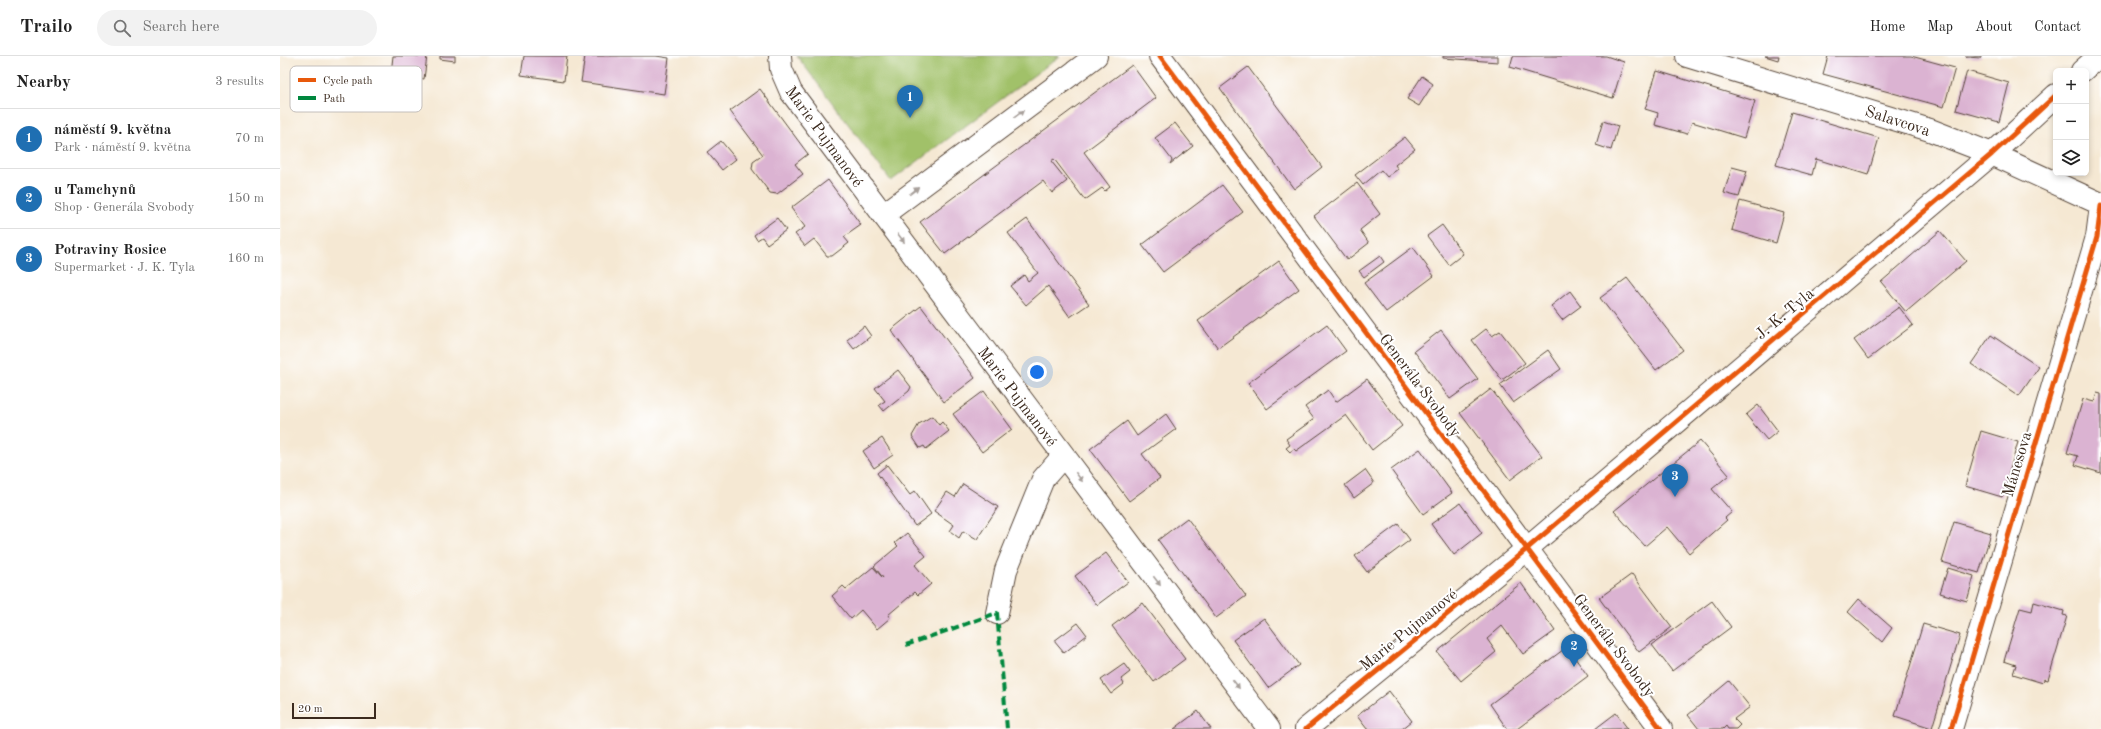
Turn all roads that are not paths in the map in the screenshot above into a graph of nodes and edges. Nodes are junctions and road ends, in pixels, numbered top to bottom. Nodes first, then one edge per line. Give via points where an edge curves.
1 (780, 56) edge
2 (1096, 56) edge
3 (1160, 56) edge
4 (1687, 56) edge
5 (2099, 56) edge
6 (2085, 68) edge
7 (2053, 98) edge
8 (1992, 154) junction
9 (2101, 205) edge
10 (883, 215) junction
11 (1063, 456) junction
12 (1527, 549) junction
13 (997, 613) dead end
14 (1270, 729) edge
15 (1306, 729) edge
16 (1661, 729) edge
17 (1951, 729) edge

1 - 10 street, Marie Pujmanové via 781,69 791,92
10 -> 2 street
3 - 12 street, Generála Svobody
4 - 8 street, Salavcova via 1892,118
5 - 6 street
7 - 8 street, J. K. Tyla
8 - 9 street, Salavcova
8 - 12 street, J. K. Tyla
9 - 17 street, Mánesova via 2097,237
10 -> 11 street, Marie Pujmanové
11 - 13 street via 1045,475 1034,501 1006,570
11 -> 14 street, Marie Pujmanové
12 - 15 street, Marie Pujmanové
12 - 16 street, Generála Svobody

